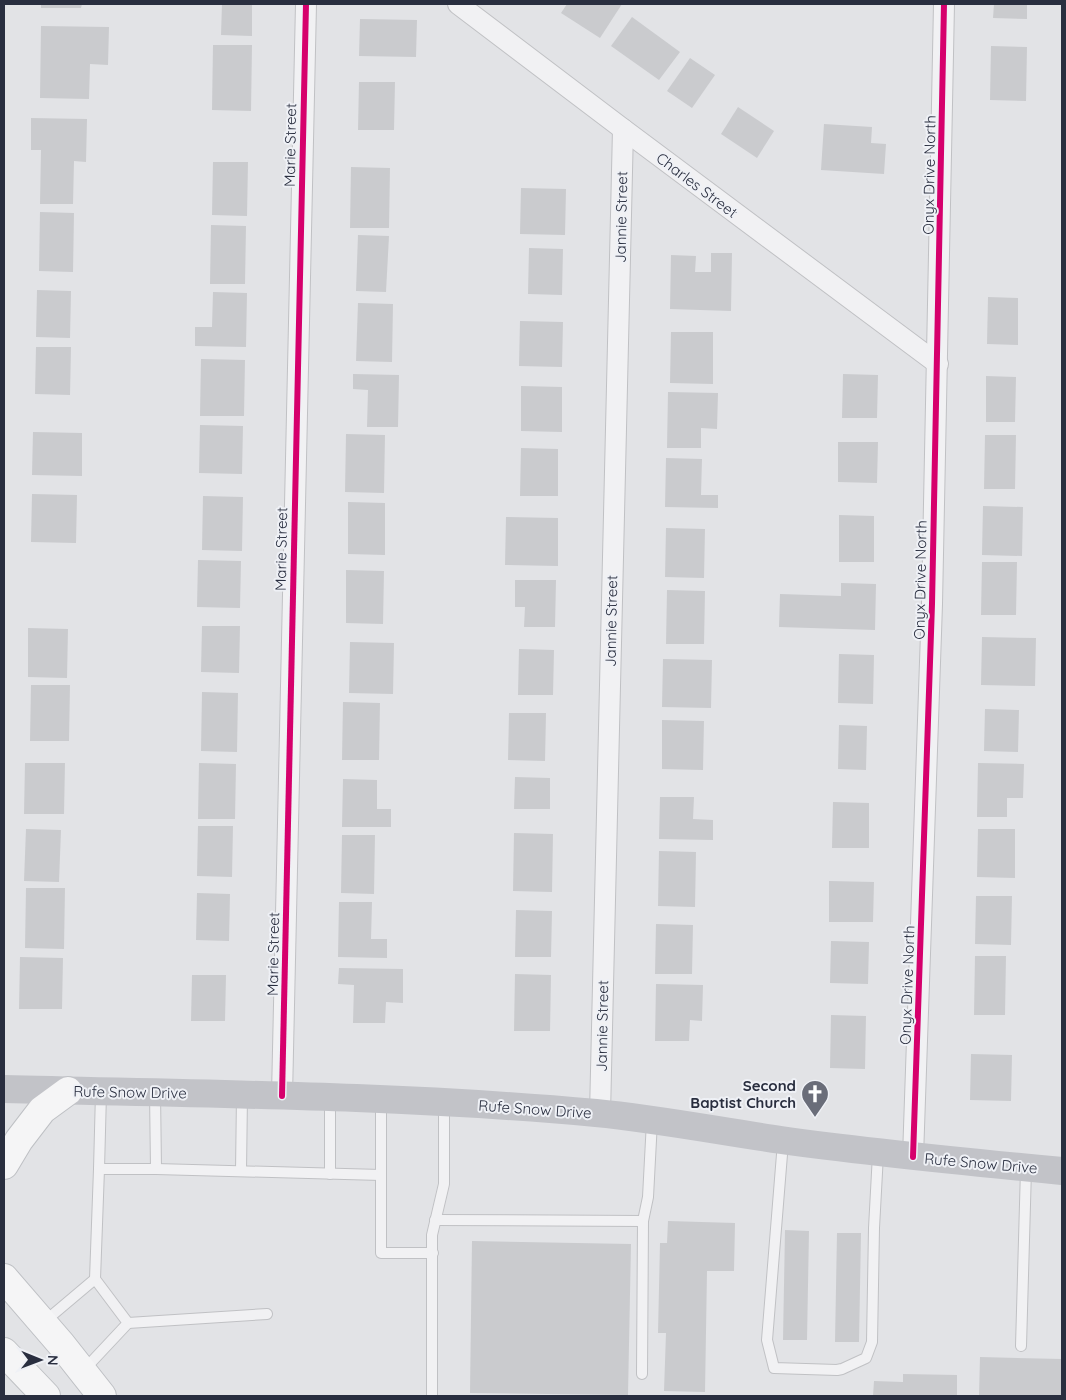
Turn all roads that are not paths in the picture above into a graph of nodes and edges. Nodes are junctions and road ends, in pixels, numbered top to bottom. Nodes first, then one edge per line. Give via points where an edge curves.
1 (306, 4) edge
2 (458, 4) edge
3 (944, 4) edge
4 (623, 129) junction
5 (938, 364) junction
6 (4, 1089) edge
7 (68, 1091) junction
8 (101, 1091) junction
9 (155, 1092) junction
10 (242, 1095) junction
11 (282, 1096) junction
12 (330, 1098) junction
13 (381, 1100) junction
14 (444, 1102) junction
15 (600, 1114) junction
16 (652, 1121) junction
17 (783, 1140) junction
18 (878, 1152) junction
19 (913, 1157) junction
20 (4, 1165) edge
21 (1026, 1168) junction
22 (99, 1169) junction
23 (156, 1169) junction
24 (241, 1171) junction
25 (1062, 1171) edge
26 (330, 1174) junction
27 (381, 1176) junction
28 (435, 1220) junction
29 (643, 1221) junction
30 (432, 1253) junction
31 (4, 1278) edge
32 (95, 1279) junction
33 (266, 1314) dead end
34 (42, 1323) junction
35 (128, 1323) junction
36 (1021, 1346) dead end
37 (4, 1352) edge
38 (82, 1372) junction
39 (642, 1374) dead end
40 (46, 1396) edge
41 (102, 1396) edge
42 (432, 1396) edge

1 - 11 street, Marie Street
2 - 4 street, Charles Street
3 - 5 street, Onyx Drive North
4 - 5 street, Charles Street
4 - 15 street, Jannie Street
5 - 19 street, Onyx Drive North
6 - 7 main road, Rufe Snow Drive
7 - 8 main road, Rufe Snow Drive
7 - 20 main road via 42,1110
8 - 9 main road, Rufe Snow Drive
8 - 22 lane
9 - 10 main road, Rufe Snow Drive
9 - 23 lane
10 - 11 main road, Rufe Snow Drive
10 - 24 lane
11 - 12 main road, Rufe Snow Drive
12 - 13 main road, Rufe Snow Drive
12 - 26 lane
13 - 14 main road, Rufe Snow Drive
13 - 27 lane
14 - 15 main road, Rufe Snow Drive
14 - 28 lane via 444,1184
15 - 16 main road, Rufe Snow Drive
16 - 17 main road, Rufe Snow Drive
16 - 29 lane via 648,1197
17 - 18 main road, Rufe Snow Drive
17 - 18 lane via 767,1340 774,1368 837,1370 866,1358 872,1342
18 - 19 main road, Rufe Snow Drive
19 - 21 main road, Rufe Snow Drive
21 - 25 main road, Rufe Snow Drive
21 - 36 lane
22 - 23 lane
22 - 32 lane
23 - 24 lane
24 - 26 lane
26 - 27 lane
27 - 30 lane via 381,1253
28 - 29 lane
28 - 30 lane
29 - 39 lane
30 - 42 lane
31 - 34 main road
32 - 34 lane
32 - 35 lane
33 - 35 lane
34 - 38 main road
35 - 38 lane
37 - 40 main road
38 - 41 main road

